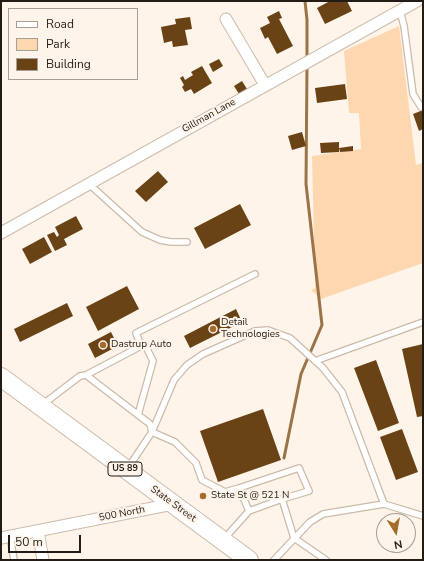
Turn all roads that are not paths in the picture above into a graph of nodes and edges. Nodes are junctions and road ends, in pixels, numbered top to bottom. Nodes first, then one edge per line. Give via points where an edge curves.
1 (418, 1) edge
2 (400, 11) junction
3 (226, 19) dead end
4 (265, 85) junction
5 (421, 107) dead end
6 (89, 184) junction
7 (1, 233) edge
8 (187, 242) dead end
9 (255, 274) dead end
10 (423, 322) edge
11 (141, 346) junction
12 (315, 361) junction
13 (86, 376) junction
14 (1, 377) edge
15 (40, 406) junction
16 (138, 415) junction
17 (152, 432) junction
18 (127, 470) junction
19 (239, 488) junction
20 (282, 499) junction
21 (173, 504) junction
22 (384, 504) junction
23 (249, 511) junction
24 (423, 516) edge
25 (38, 531) junction
26 (5, 537) edge
27 (294, 538) junction
28 (223, 541) junction
29 (14, 560) edge
30 (44, 560) edge
31 (249, 560) edge
32 (274, 560) edge
33 (326, 560) edge

1 - 2 street, Gillman Lane
2 - 4 street, Gillman Lane
2 - 5 lane via 413,94
3 - 4 street
4 - 6 street, Gillman Lane
6 - 7 street, Gillman Lane
6 - 8 lane via 142,232 160,240
9 - 11 lane via 136,333
10 - 12 lane
11 - 13 lane
11 - 16 lane via 146,347 153,361
12 - 17 lane via 290,338 268,330 255,331 203,354 187,365 174,380
12 - 22 lane via 342,392
13 - 15 lane via 80,376
13 - 16 lane
14 - 15 main road, State Street / US 89
15 - 18 main road, State Street / US 89
16 - 17 lane via 150,424
17 - 18 lane
17 - 19 lane via 175,442 196,463 202,480 225,492
18 - 21 main road, State Street / US 89
19 - 20 lane via 299,468 309,492
19 - 23 lane
20 - 23 lane
20 - 27 lane
21 - 25 street, 500 North
21 - 28 main road, State Street / US 89
22 - 24 lane
22 - 27 lane via 323,514 310,522
23 - 28 lane
25 - 26 street, 500 North
25 - 30 street
26 - 29 lane
27 - 32 lane
27 - 33 lane
28 - 31 main road, State Street / US 89

